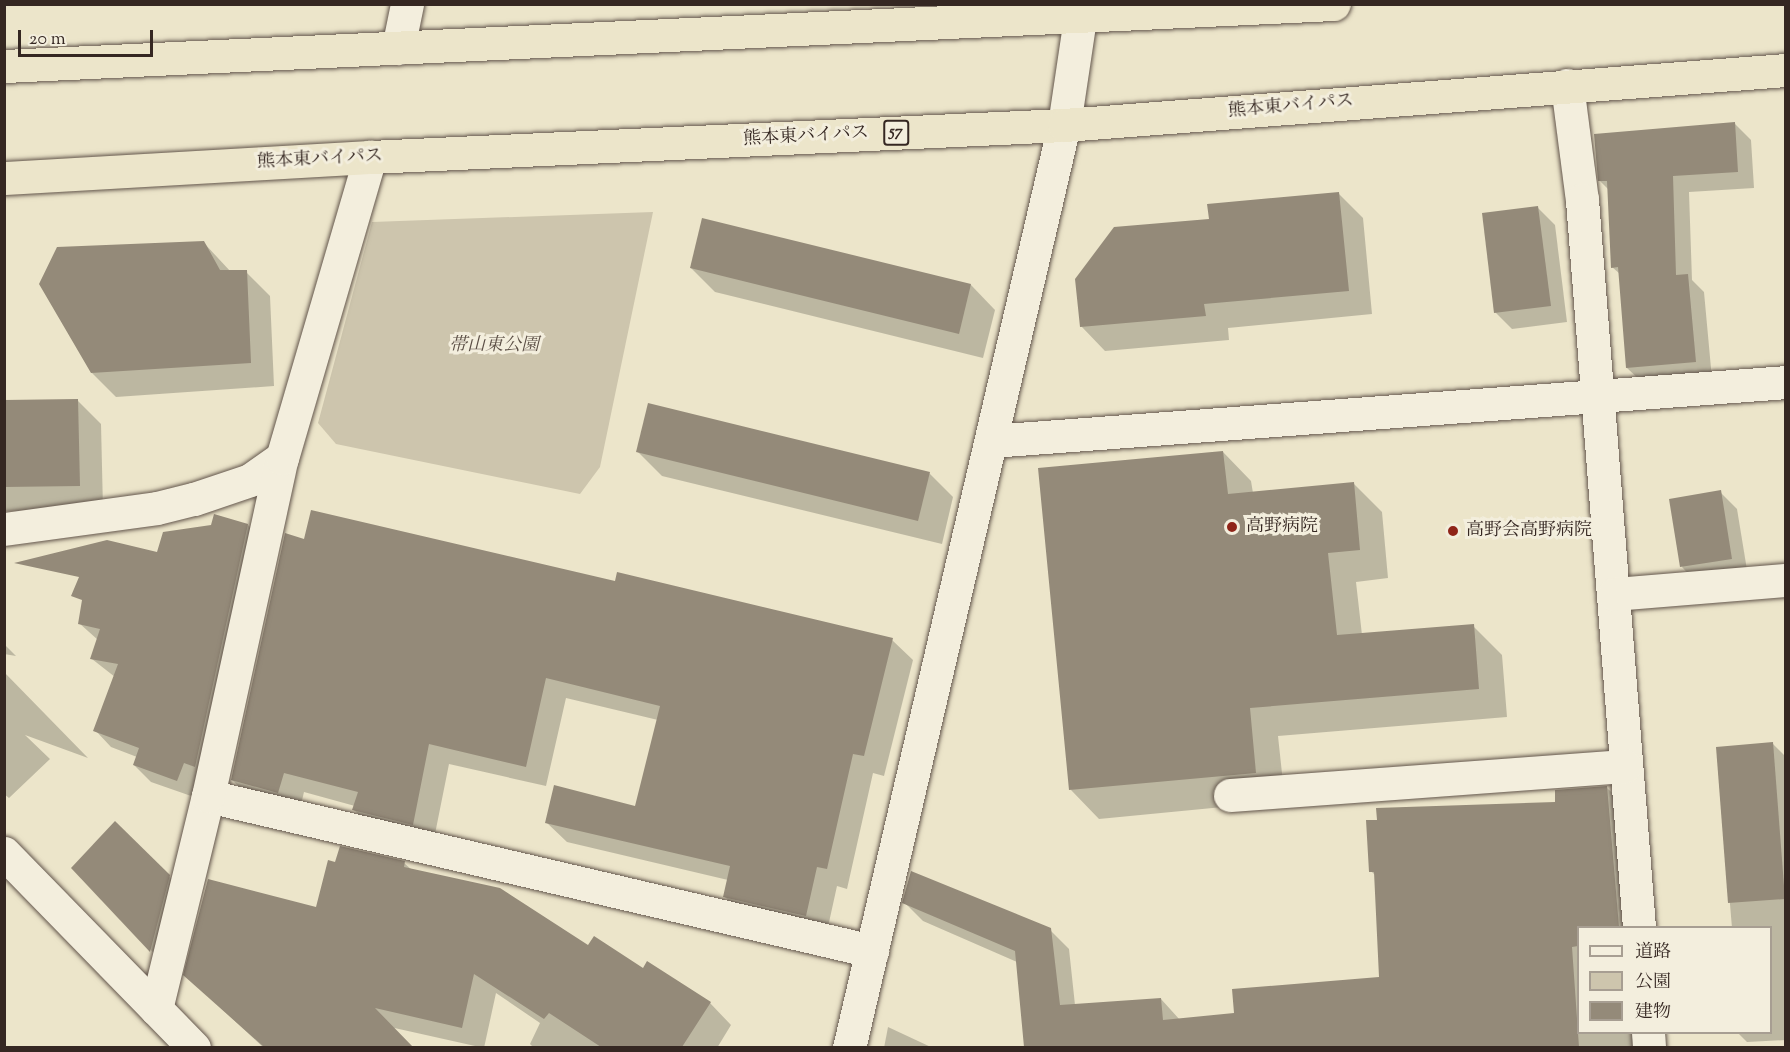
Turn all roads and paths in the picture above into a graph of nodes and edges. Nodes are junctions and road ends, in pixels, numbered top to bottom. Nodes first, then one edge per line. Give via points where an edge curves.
1 (407, 4) edge
2 (1334, 4) edge
3 (1079, 12) edge
4 (398, 48) junction
5 (4, 66) edge
6 (1785, 70) edge
7 (1567, 85) junction
8 (1064, 125) junction
9 (370, 157) junction
10 (4, 178) edge
11 (1785, 382) edge
12 (1596, 396) junction
13 (991, 441) junction
14 (282, 458) junction
15 (4, 529) edge
16 (1785, 580) edge
17 (1614, 594) junction
18 (1625, 766) junction
19 (1230, 795) dead end
20 (208, 796) junction
21 (4, 853) edge
22 (1639, 926) edge
23 (872, 951) junction
24 (156, 1009) junction
25 (194, 1047) edge
26 (849, 1047) edge

1 - 4 street
2 - 3 highway
3 - 4 highway
3 - 8 street
4 - 5 highway
6 - 7 highway, 熊本東バイパス / 57
7 - 8 highway, 熊本東バイパス / 57
7 - 12 street via 1582,200
8 - 9 highway, 熊本東バイパス / 57
8 - 13 street
9 - 10 highway, 熊本東バイパス / 57
9 - 14 street
11 - 12 street
12 - 13 street
12 - 17 street
13 - 23 street
14 - 15 street via 250,480 194,499 157,508
14 - 20 street
16 - 17 street
17 - 18 street
18 - 19 street
18 - 22 street
20 - 23 street
20 - 24 street
21 - 24 street
23 - 26 street
24 - 25 street

